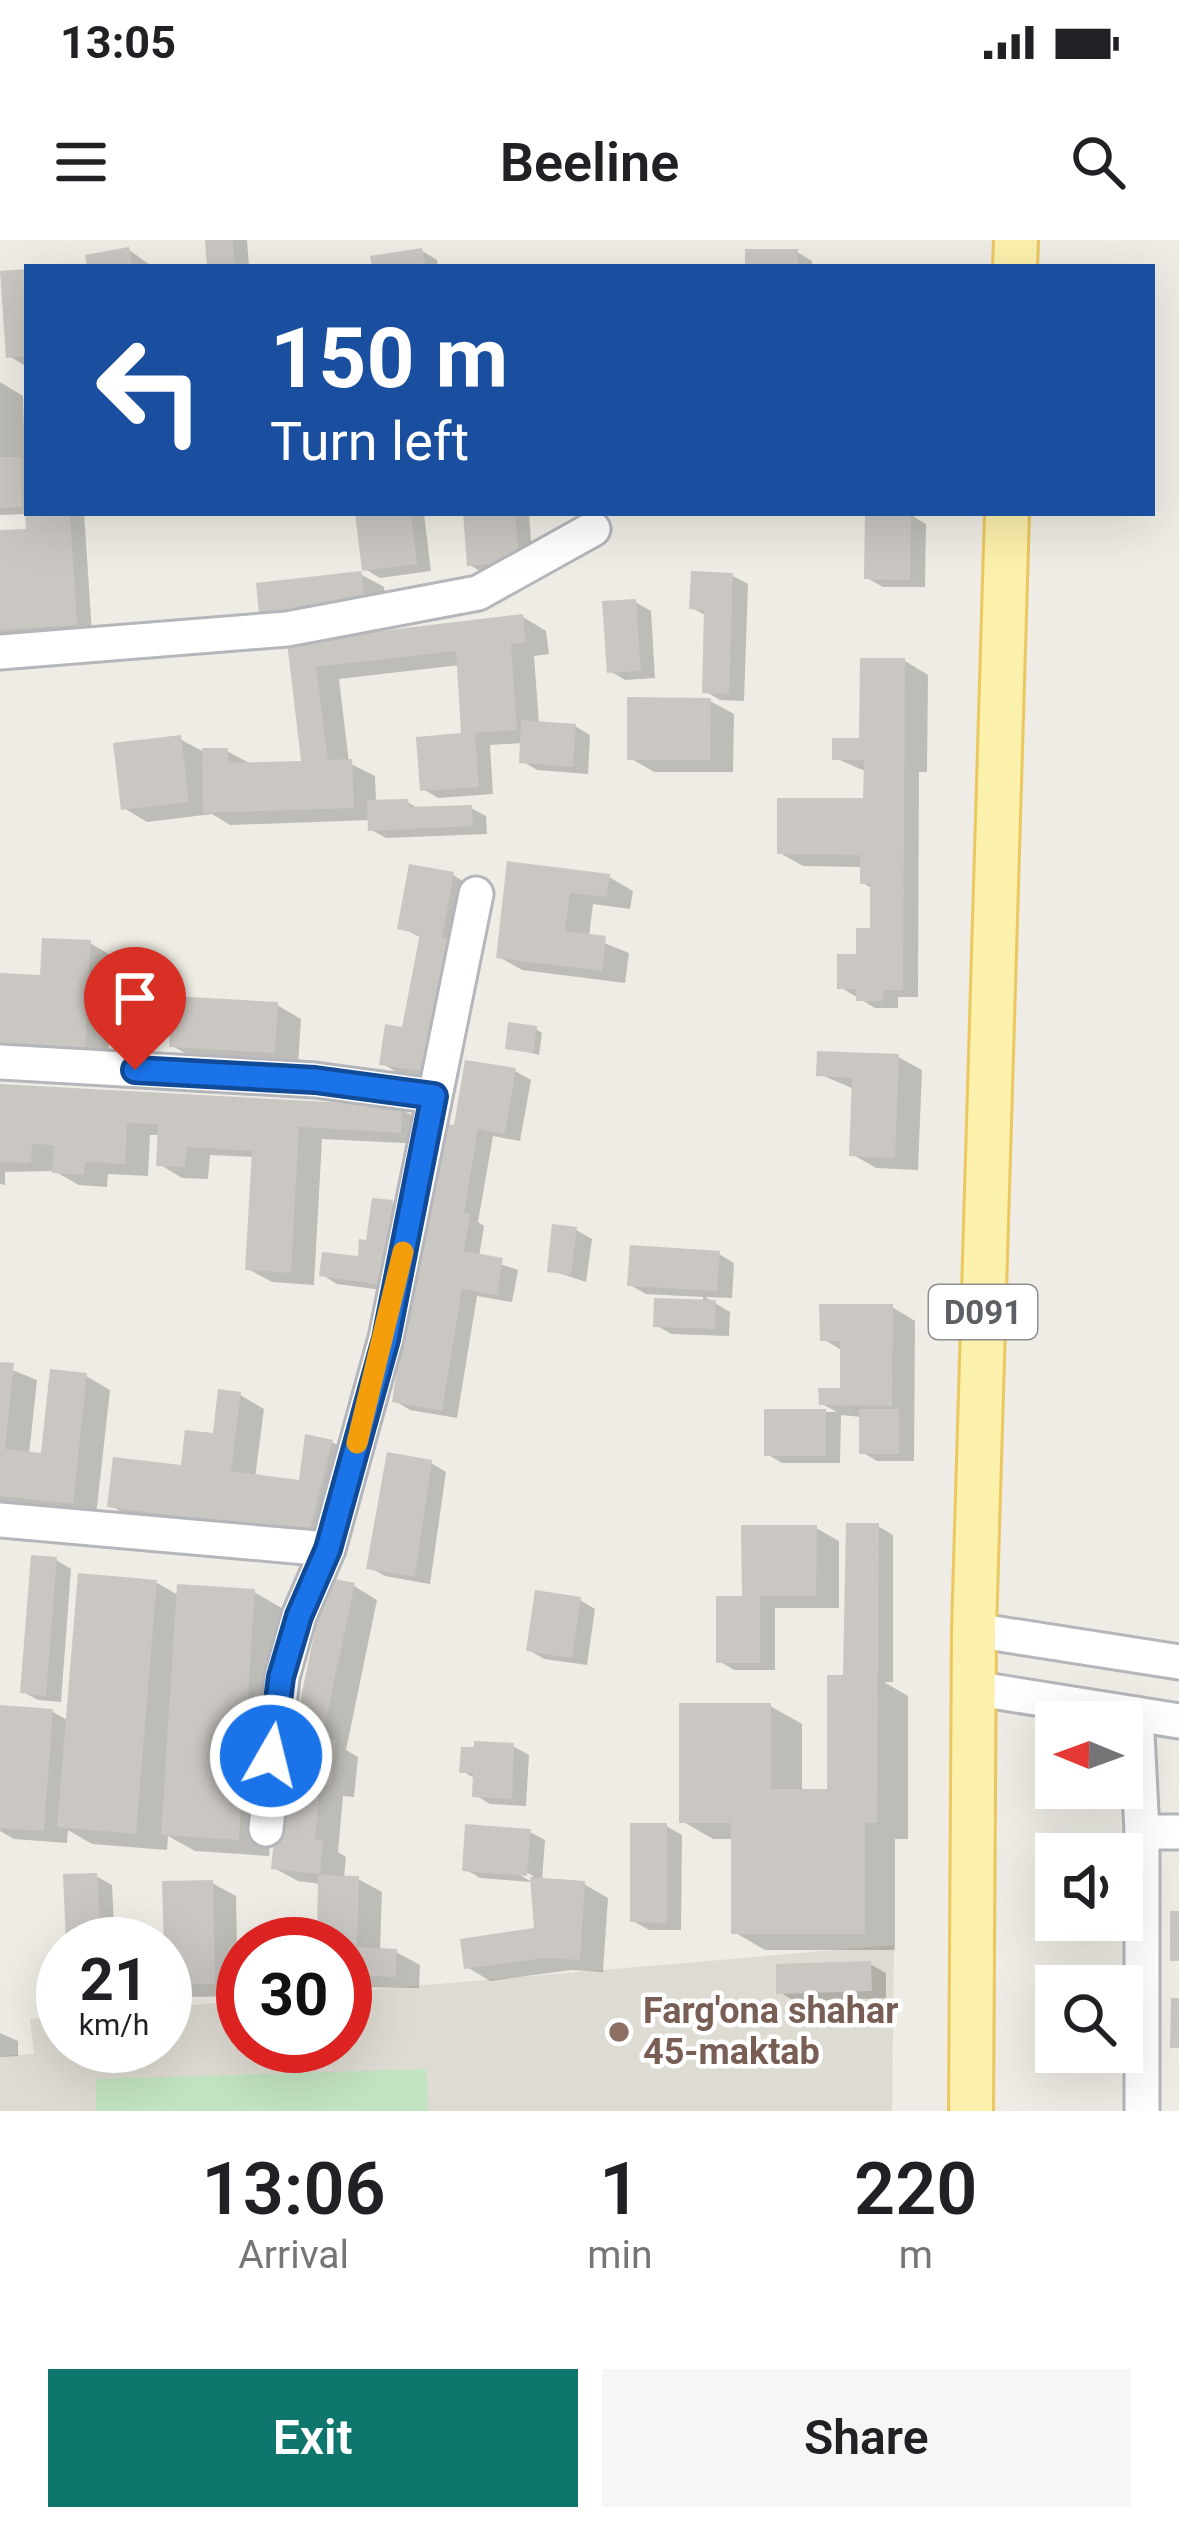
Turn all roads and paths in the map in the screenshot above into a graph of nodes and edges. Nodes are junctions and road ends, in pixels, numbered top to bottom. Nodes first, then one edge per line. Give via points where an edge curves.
1 (1007, 516) edge
2 (593, 529) dead end
3 (0, 652) edge
4 (476, 894) dead end
5 (0, 1062) edge
6 (434, 1096) junction
7 (0, 1520) edge
8 (328, 1549) junction
9 (974, 1630) junction
10 (1179, 1662) edge
11 (973, 1688) junction
12 (1054, 1701) edge
13 (1143, 1715) edge
14 (1179, 1721) edge
15 (1141, 1809) edge
16 (266, 1828) dead end
17 (1142, 1832) junction
18 (1179, 1832) edge
19 (971, 2111) edge
20 (1142, 2111) edge

1 - 9 main road, D091
2 - 3 street via 478,593 287,629
4 - 6 street
5 - 6 street via 315,1080
6 - 8 street via 386,1339
7 - 8 street
8 - 16 street via 281,1677
9 - 10 street
9 - 11 main road, D091
11 - 12 street
11 - 19 main road, D091
13 - 14 street
15 - 17 street
17 - 18 street
17 - 20 street

